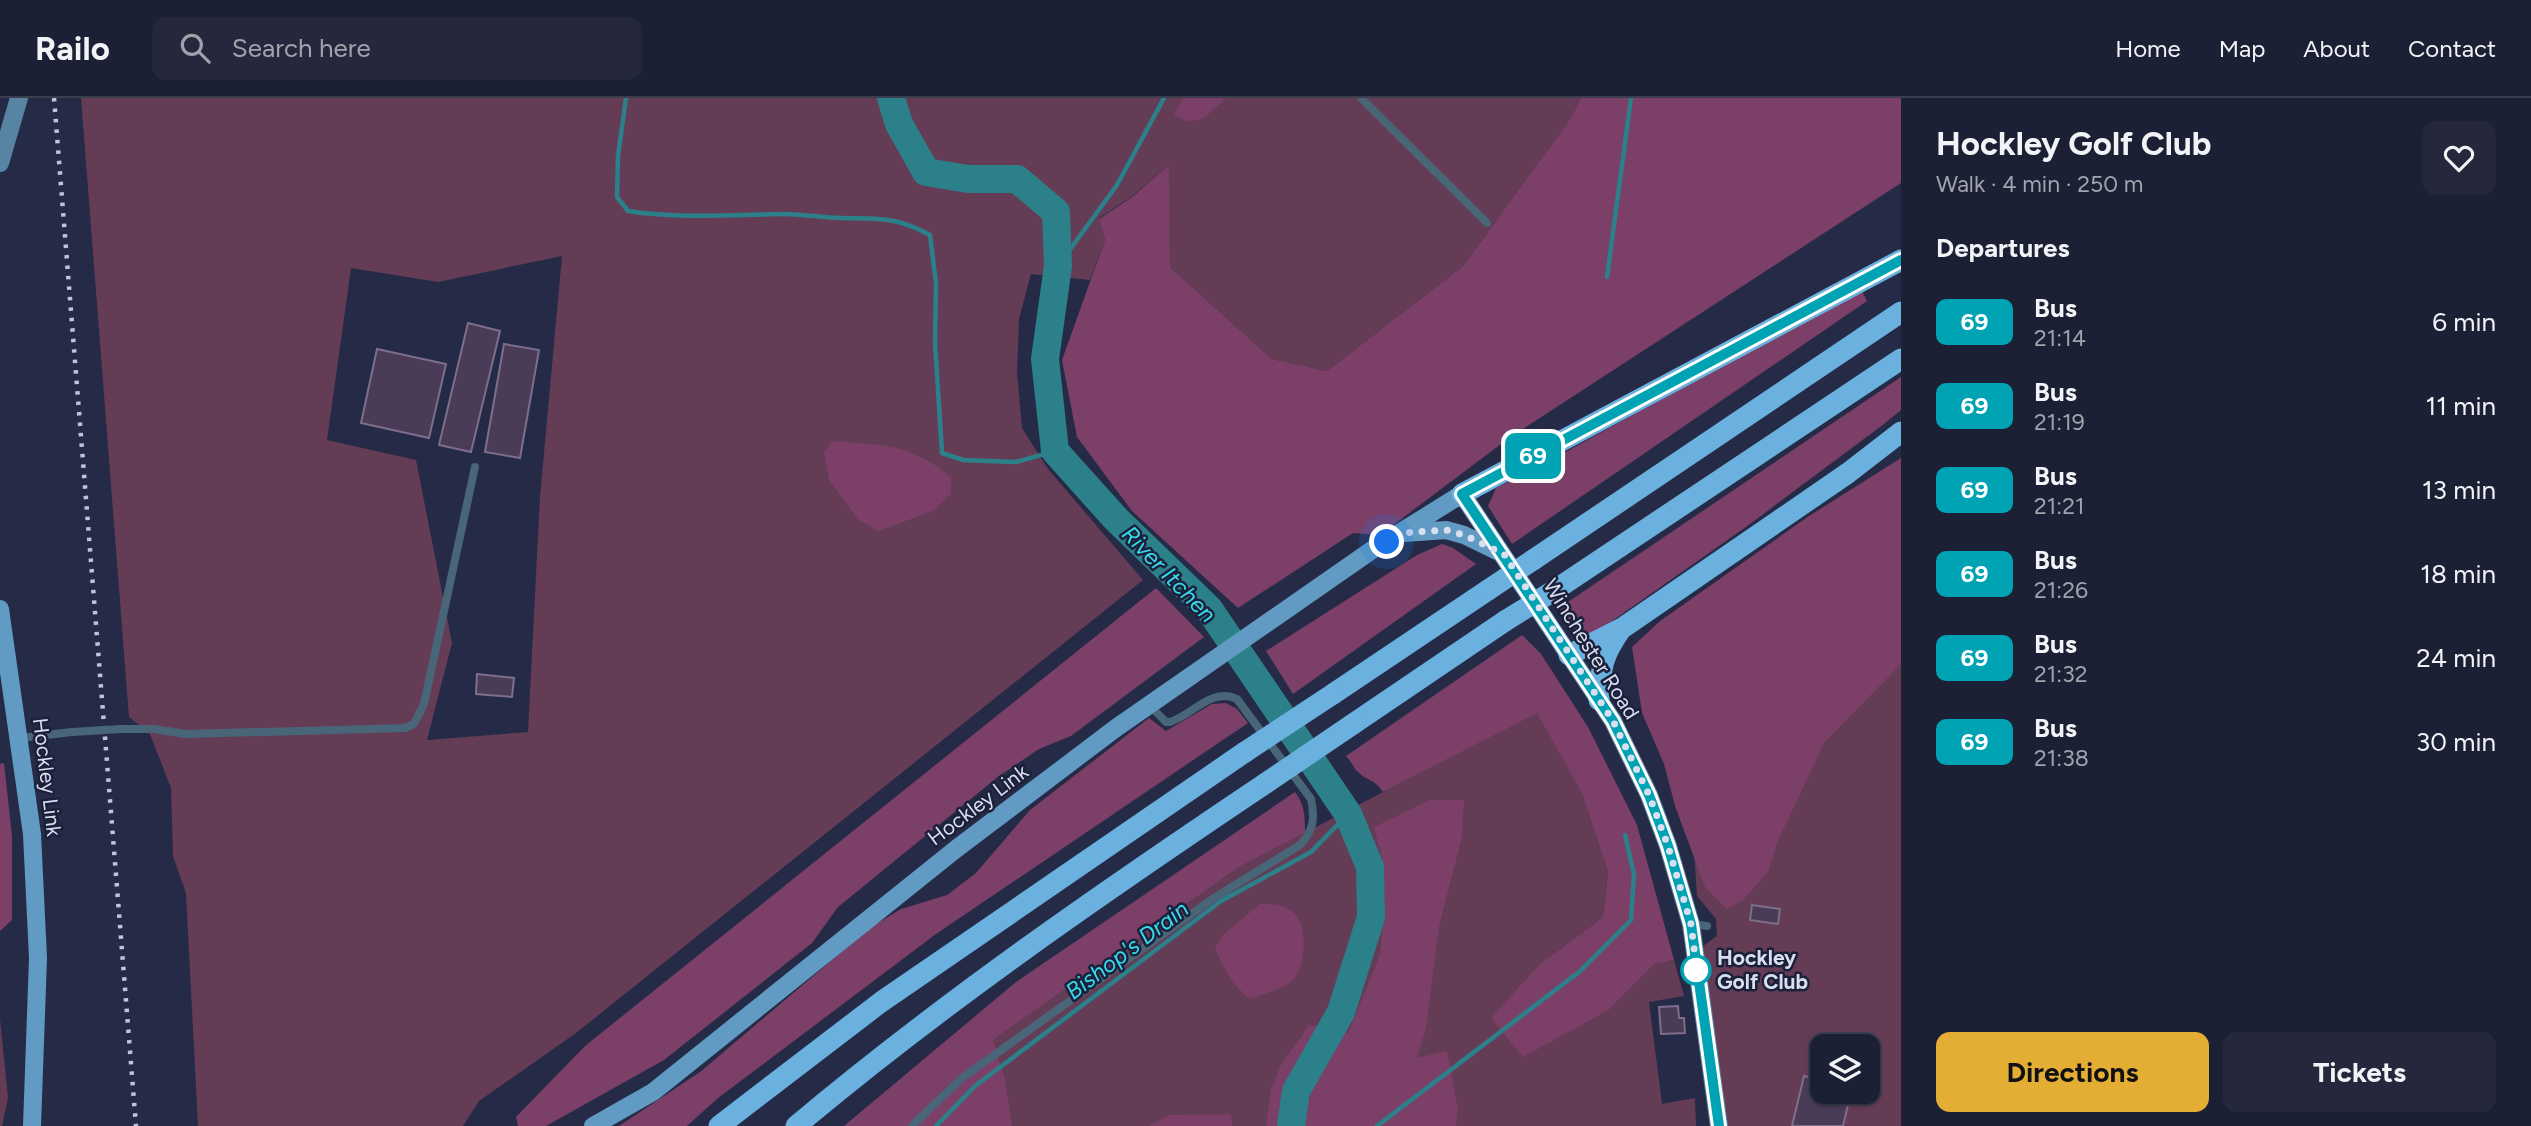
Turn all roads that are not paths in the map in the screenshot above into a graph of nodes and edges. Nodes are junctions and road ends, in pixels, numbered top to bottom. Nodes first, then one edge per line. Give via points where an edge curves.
1 (19, 98) edge
2 (1362, 98) edge
3 (0, 163) edge
4 (1487, 223) dead end
5 (1901, 260) edge
6 (1901, 312) edge
7 (1901, 359) edge
8 (1901, 432) edge
9 (475, 467) dead end
10 (1462, 494) junction
11 (1401, 533) junction
12 (1504, 554) junction
13 (0, 609) edge
14 (1623, 626) junction
15 (1569, 655) junction
16 (1599, 700) junction
17 (1149, 705) junction
18 (20, 738) junction
19 (31, 1124) edge
20 (593, 1126) edge
21 (719, 1126) edge
22 (796, 1126) edge
23 (912, 1126) edge
24 (1719, 1126) edge

1 - 3 main road
2 - 4 lane
5 - 10 highway
6 - 21 highway, bridge via 881,1002
7 - 22 highway, bridge via 1060,923 888,1050
8 - 14 highway
9 - 18 lane, bridge via 424,704 414,724 405,728 186,734 121,729
10 - 11 main road, Hockley Link
10 - 12 main road, Winchester Road
11 - 12 main road via 1446,530
11 - 17 main road, Hockley Link
12 - 15 main road, Winchester Road
13 - 18 main road, Hockley Link
14 - 15 highway
14 - 16 highway via 1606,651
15 - 16 main road, Winchester Road
16 - 24 main road, Winchester Road via 1649,795 1699,925
17 - 20 main road, Hockley Link via 956,849 653,1092
17 - 23 lane via 1170,722 1218,697 1237,699 1311,799 1311,833 1300,845 1214,898 962,1078
18 - 19 main road, Hockley Link via 32,834 38,958

